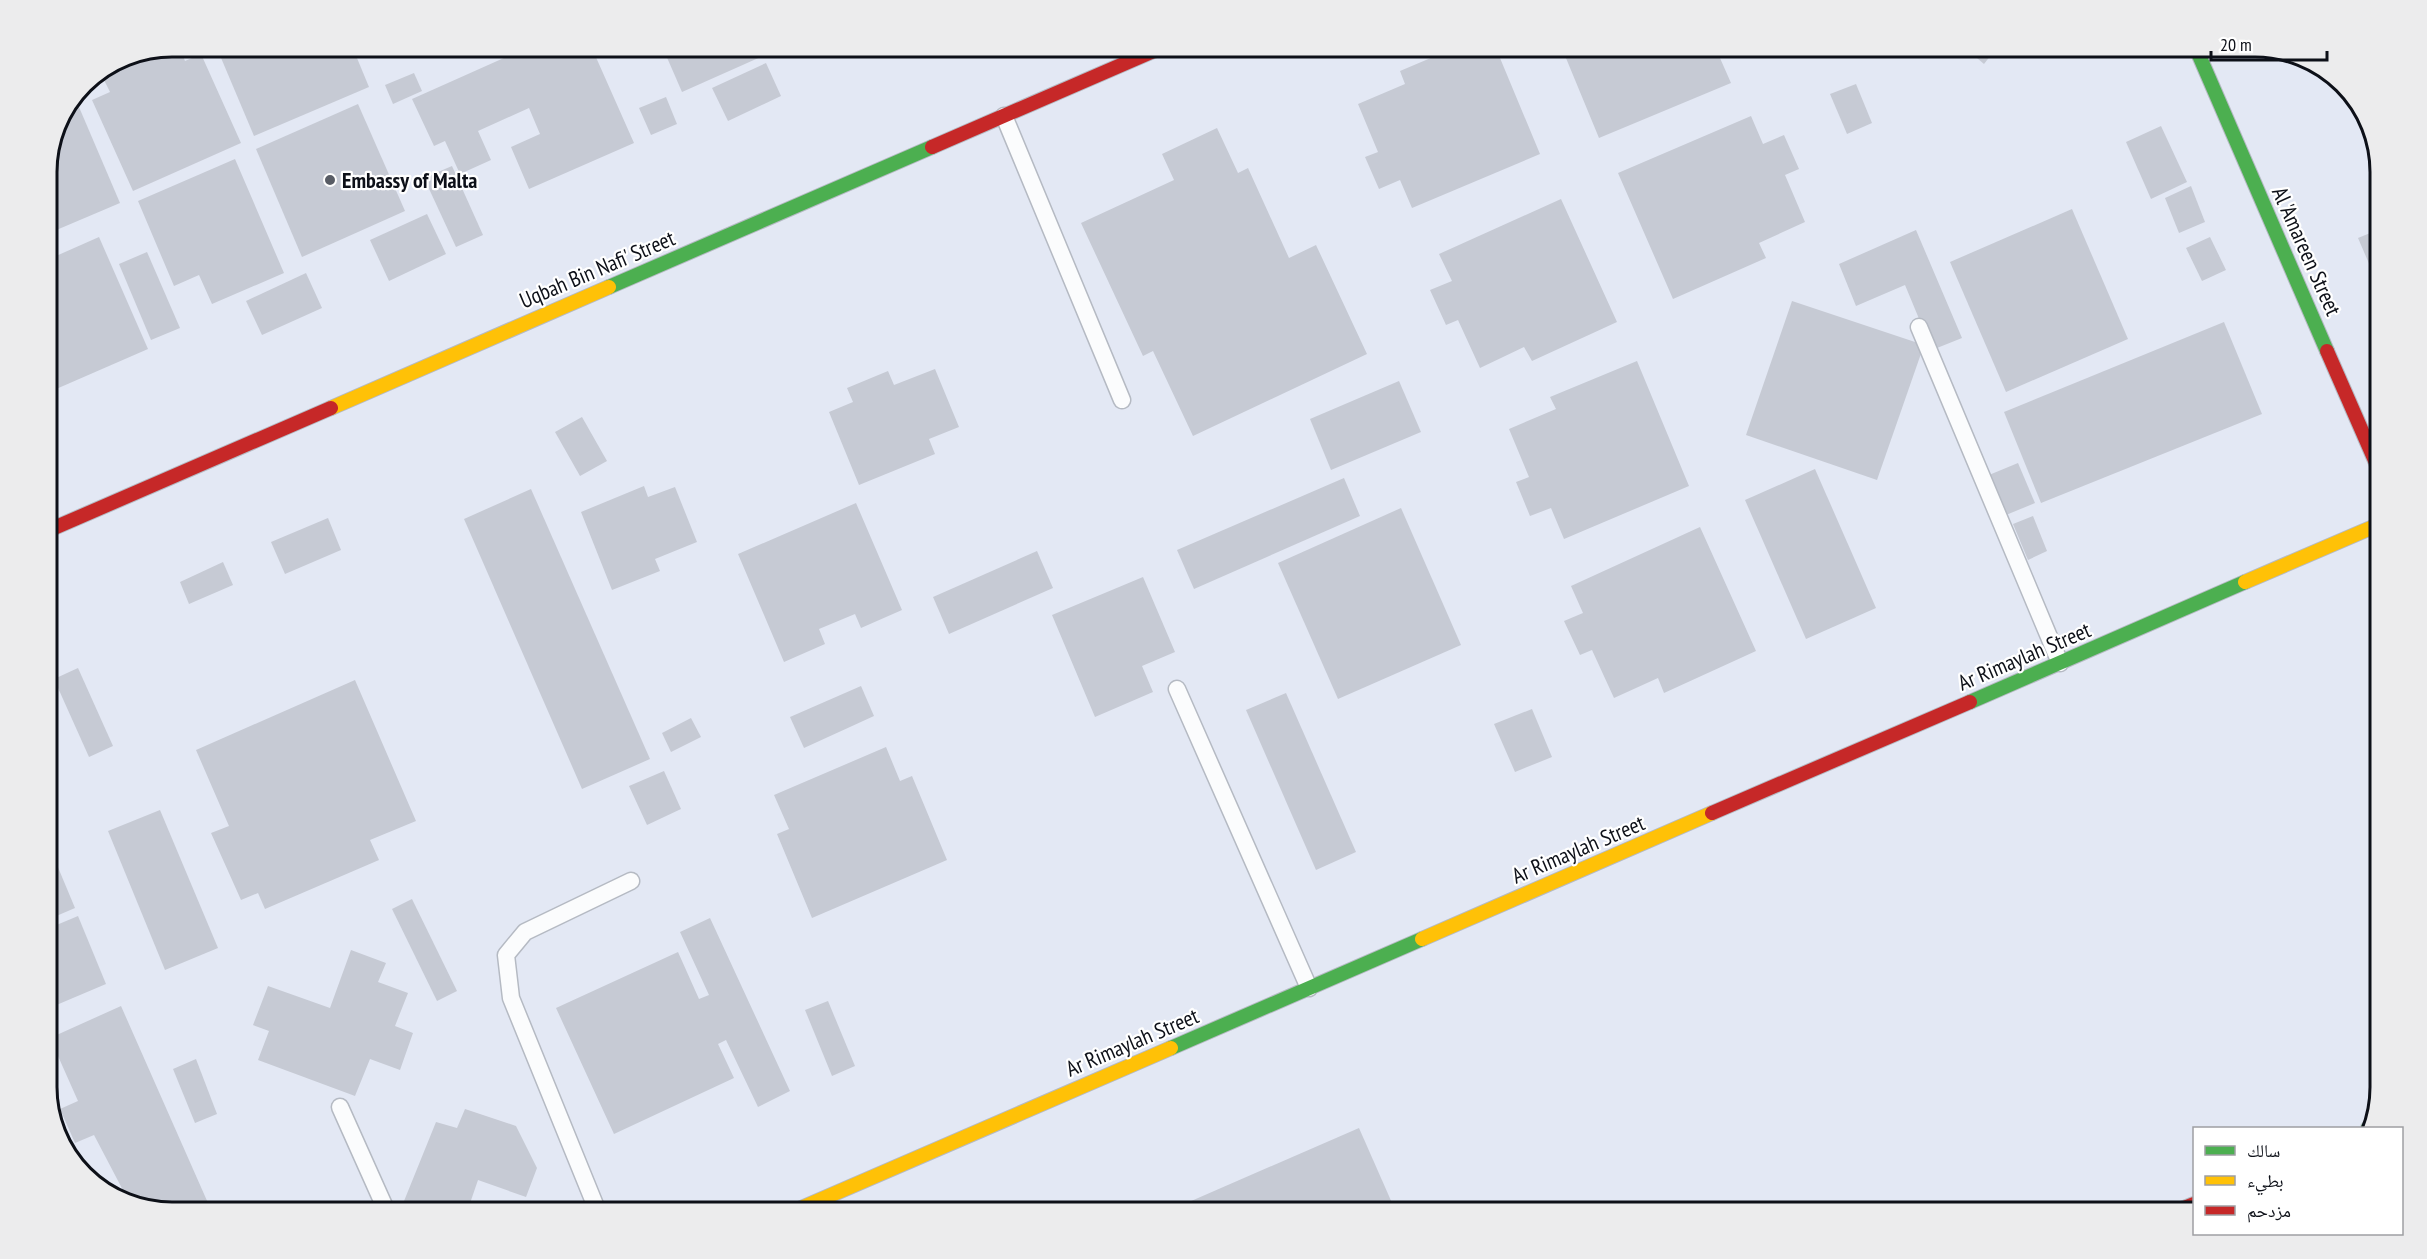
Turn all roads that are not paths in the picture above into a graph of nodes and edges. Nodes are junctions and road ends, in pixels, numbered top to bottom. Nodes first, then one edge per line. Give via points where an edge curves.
1 (1139, 57) edge
2 (2200, 57) edge
3 (1004, 116) junction
4 (1919, 327) dead end
5 (1122, 400) dead end
6 (2370, 449) edge
7 (57, 527) edge
8 (2370, 528) edge
9 (2060, 663) junction
10 (1177, 689) dead end
11 (631, 881) dead end
12 (1309, 988) junction
13 (340, 1107) dead end
14 (383, 1202) edge
15 (594, 1202) edge
16 (815, 1202) edge

1 - 3 street, Uqbah Bin Nafi' Street
2 - 6 street, Al 'Amareen Street
3 - 5 lane
3 - 7 street, Uqbah Bin Nafi' Street
4 - 9 lane
8 - 9 street, Ar Rimaylah Street
9 - 12 street, Ar Rimaylah Street
10 - 12 lane
11 - 15 lane via 525,932 506,955 511,998
12 - 16 street, Ar Rimaylah Street
13 - 14 lane

